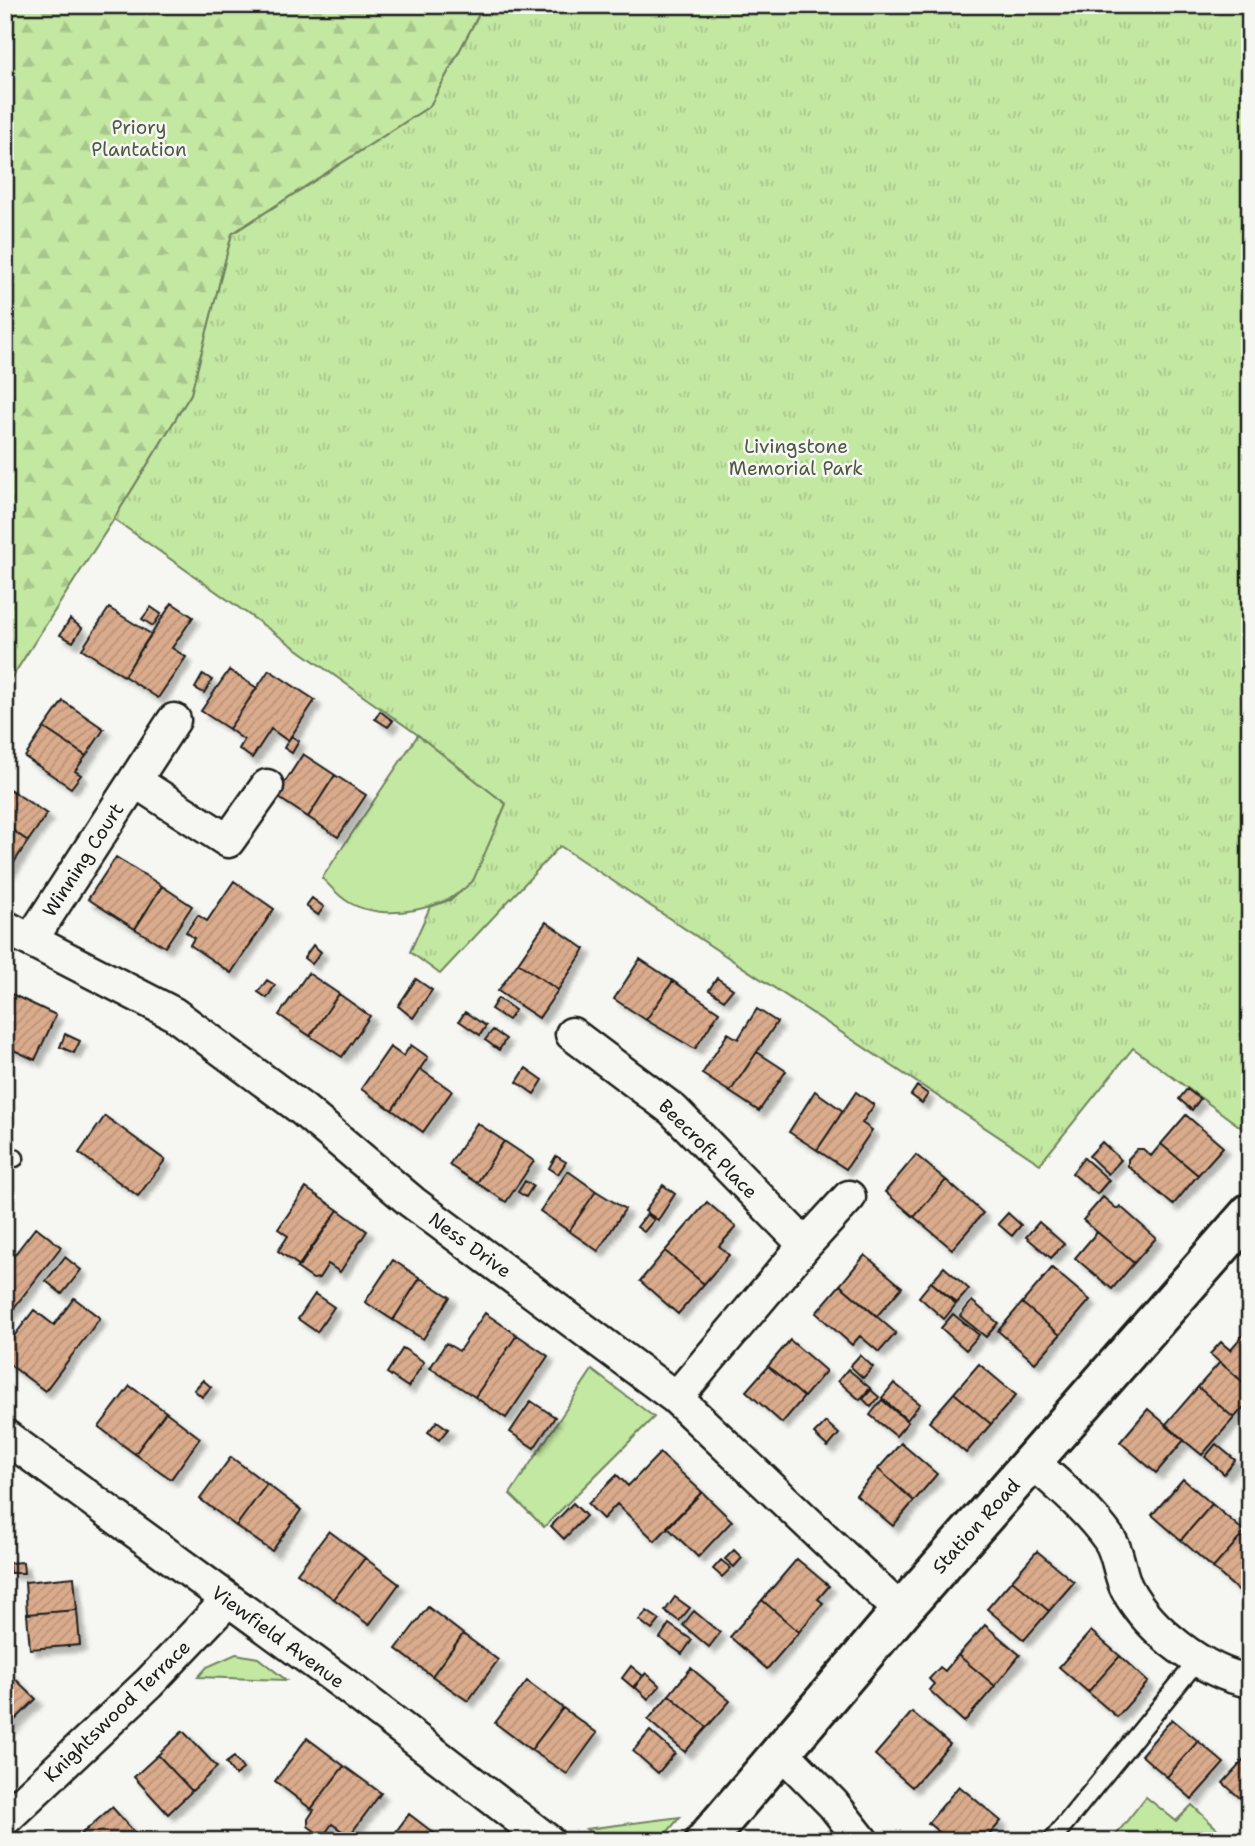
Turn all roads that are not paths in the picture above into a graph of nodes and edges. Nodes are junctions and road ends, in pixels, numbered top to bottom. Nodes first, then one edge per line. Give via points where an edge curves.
1 (174, 720) dead end
2 (135, 781) junction
3 (267, 786) dead end
4 (18, 933) edge
5 (572, 1034) dead end
6 (849, 1197) dead end
7 (1250, 1213) edge
8 (805, 1245) junction
9 (676, 1398) junction
10 (5, 1436) edge
11 (1032, 1462) junction
12 (228, 1601) junction
13 (901, 1611) junction
14 (1198, 1660) junction
15 (1250, 1681) edge
16 (781, 1751) junction
17 (5, 1819) edge
18 (548, 1841) edge
19 (705, 1841) edge
20 (862, 1841) edge
21 (1051, 1841) edge

1 - 2 street, Winning Court
2 - 3 street, Winning Court via 228,841
2 - 4 street, Winning Court
4 - 9 street, Ness Drive via 174,1014 302,1109 412,1202
5 - 8 street, Beecroft Place via 673,1110
6 - 8 street
7 - 11 street, Station Road
8 - 9 street
9 - 13 street, Ness Drive
10 - 12 street, Viewfield Avenue
11 - 13 street, Station Road
11 - 14 street via 1085,1509 1111,1541 1126,1587 1141,1612
12 - 17 street, Knightswood Terrace
12 - 18 street, Viewfield Avenue
13 - 16 street, Station Road
14 - 15 street
14 - 21 lane
16 - 19 street, Station Road
16 - 20 street

